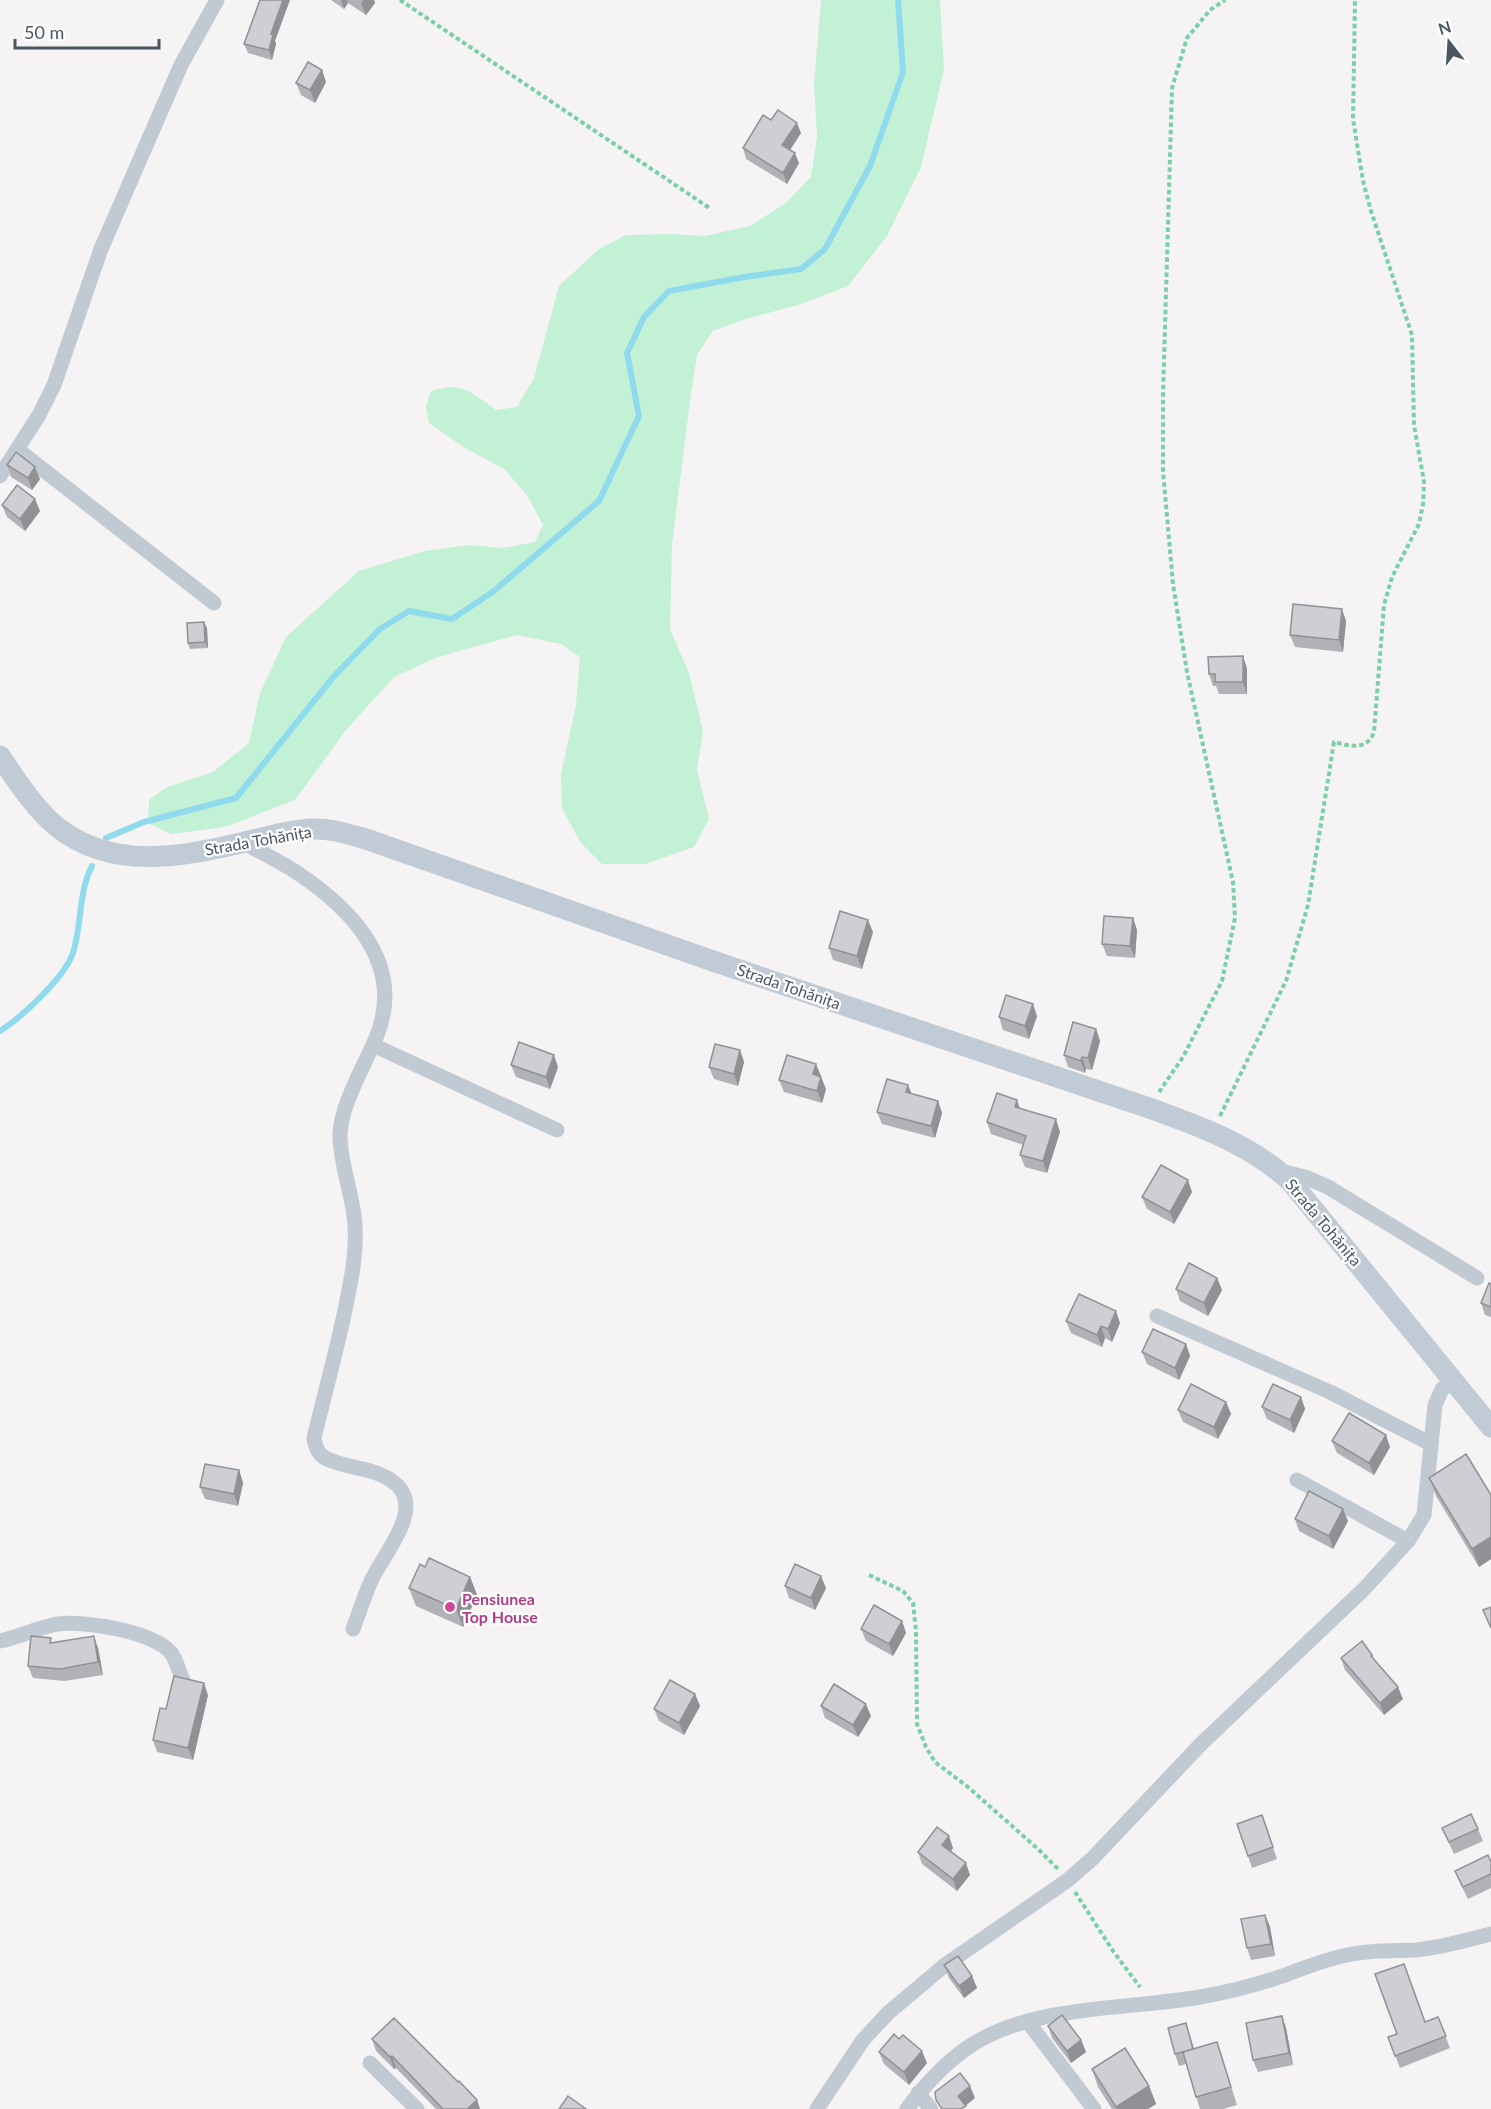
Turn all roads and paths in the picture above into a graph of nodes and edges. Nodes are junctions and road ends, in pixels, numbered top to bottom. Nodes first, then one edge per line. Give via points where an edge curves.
1 (217, 0) edge
2 (400, 0) edge
3 (1225, 0) edge
4 (1355, 0) edge
5 (711, 209) dead end
6 (18, 450) junction
7 (0, 476) edge
8 (214, 603) dead end
9 (0, 756) edge
10 (242, 842) junction
11 (373, 1045) junction
12 (1149, 1107) junction
13 (557, 1130) dead end
14 (1212, 1132) junction
15 (1280, 1171) junction
16 (1477, 1278) dead end
17 (1157, 1316) dead end
18 (1454, 1381) junction
19 (1491, 1427) edge
20 (1431, 1444) junction
21 (1297, 1480) dead end
22 (1408, 1541) junction
23 (869, 1575) dead end
24 (353, 1629) dead end
25 (0, 1641) edge
26 (183, 1680) edge
27 (1068, 1880) junction
28 (1491, 1934) edge
29 (1152, 2003) junction
30 (1028, 2022) junction
31 (370, 2063) dead end
32 (918, 2093) junction
33 (417, 2109) edge
34 (817, 2109) edge
35 (907, 2109) edge
36 (931, 2109) edge
37 (1094, 2109) edge

1 - 6 street via 181,65 101,249 54,385
2 - 5 path
3 - 12 path via 1210,10 1187,38 1172,87 1163,471 1183,650 1233,882 1235,918 1222,981 1183,1057
4 - 14 path via 1353,119 1368,201 1413,335 1413,417 1424,482 1423,504 1419,524 1392,577 1384,605 1374,732 1363,746 1334,742 1308,906 1286,981
6 - 7 street
6 - 8 street
9 - 10 main road, Strada Tohănița via 41,812 57,827 97,850 143,857
10 - 11 street via 301,875 335,902 368,939 382,969 385,988 385,1006
10 - 12 main road, Strada Tohănița via 313,829 366,838 710,960
11 - 13 street
11 - 24 street via 344,1113 340,1134 355,1225 354,1264 314,1438 316,1449 324,1457 383,1475 406,1497 404,1522 371,1581
12 - 14 main road, Strada Tohănița
14 - 15 main road, Strada Tohănița
15 - 16 street via 1328,1187
15 - 18 main road, Strada Tohănița
17 - 20 street via 1330,1392
18 - 19 main road, Strada Tohănița
18 - 20 street via 1437,1395
20 - 22 street via 1424,1515
21 - 22 street
22 - 27 street
23 - 27 path via 903,1591 913,1603 917,1724 935,1762 968,1786
25 - 26 street via 58,1624 134,1632 158,1641 171,1654
27 - 29 path
27 - 34 street via 945,1965 888,2013 863,2040
28 - 29 street via 1419,1949 1326,1959 1239,1988
29 - 30 street via 1072,2012
30 - 32 street via 968,2047
30 - 37 street
31 - 33 street
32 - 35 street
32 - 36 street

